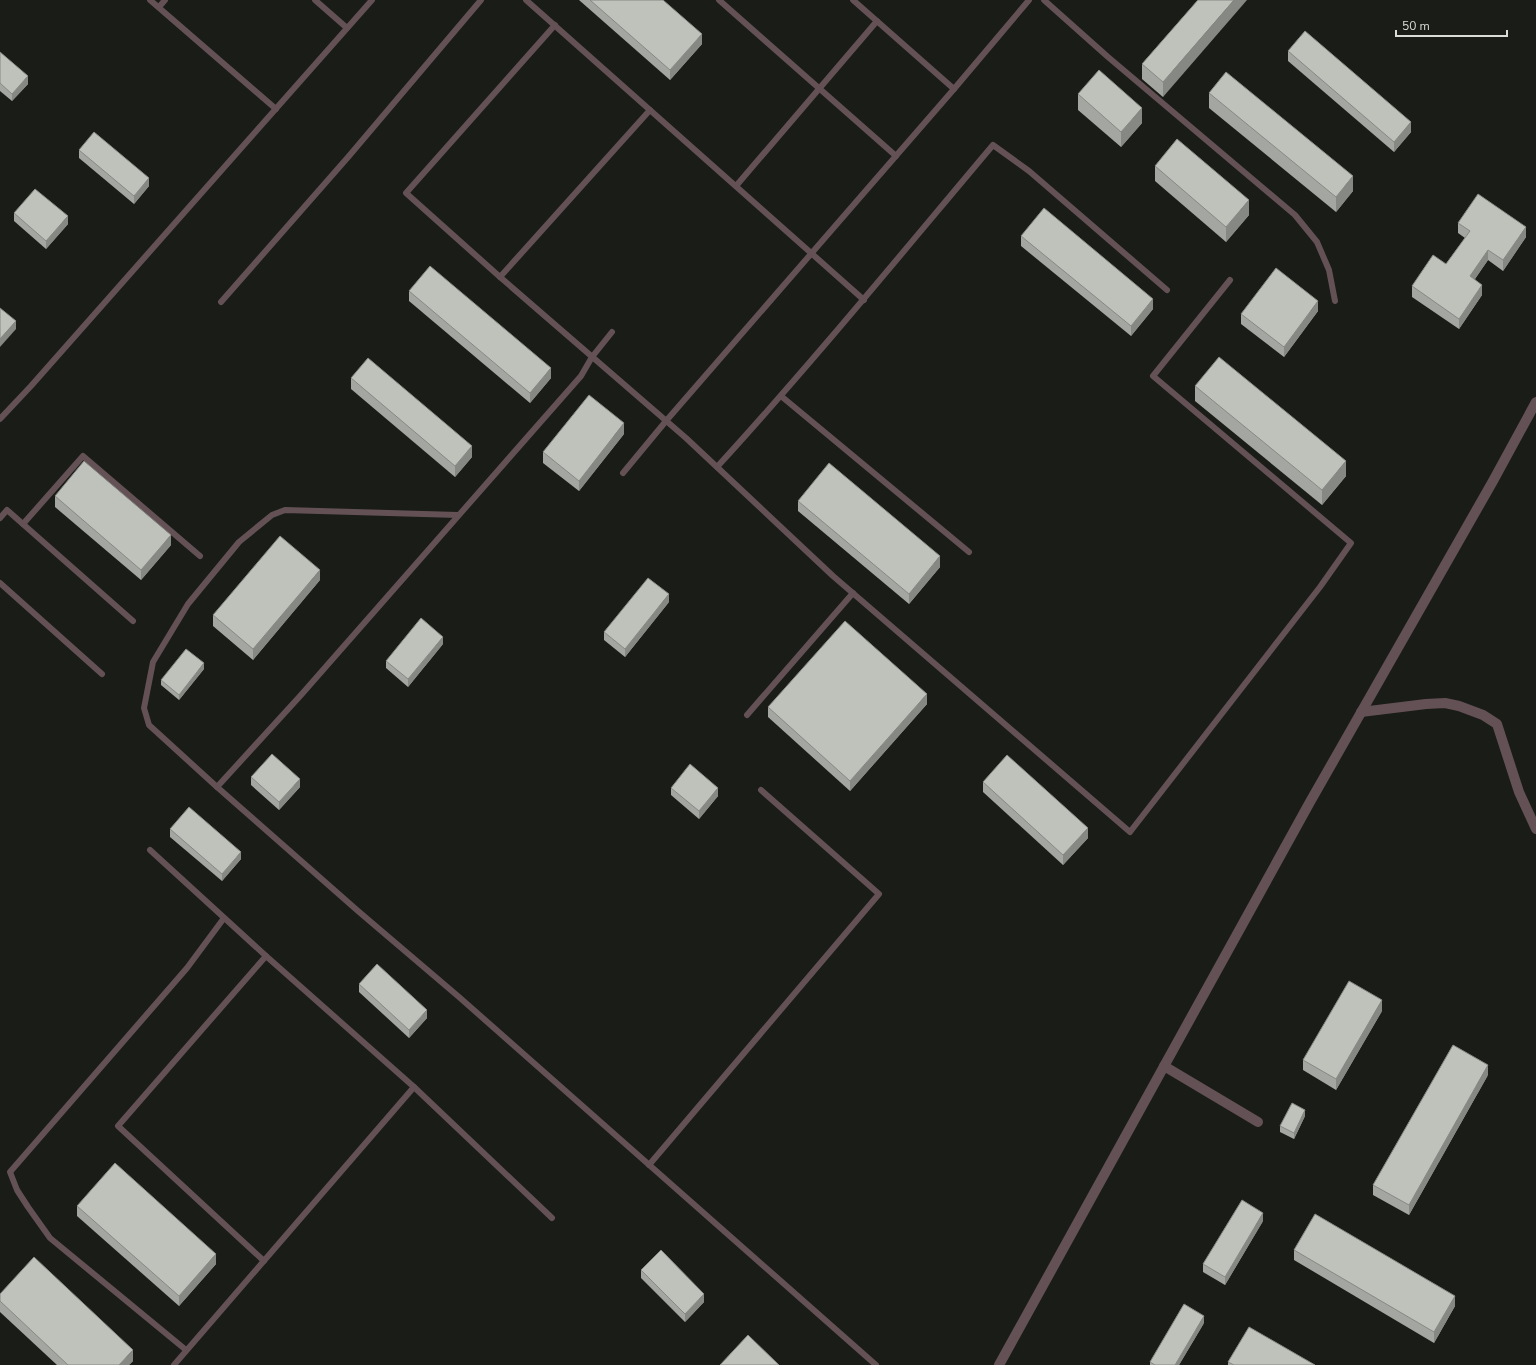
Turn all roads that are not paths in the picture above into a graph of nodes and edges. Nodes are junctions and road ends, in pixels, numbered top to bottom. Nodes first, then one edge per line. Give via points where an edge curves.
1 (150, 0) edge
2 (165, 0) edge
3 (315, 0) edge
4 (372, 0) edge
5 (481, 0) edge
6 (526, 0) edge
7 (719, 0) edge
8 (853, 0) edge
9 (1029, 0) edge
10 (1044, 0) edge
11 (159, 7) junction
12 (876, 21) junction
13 (555, 25) junction
14 (347, 28) junction
15 (820, 88) junction
16 (954, 89) junction
17 (276, 109) junction
18 (650, 110) junction
19 (896, 156) junction
20 (736, 186) junction
21 (811, 253) junction
22 (500, 277) junction
23 (1230, 280) dead end
24 (1167, 290) dead end
25 (864, 300) junction
26 (1335, 301) dead end
27 (221, 302) dead end
28 (612, 332) dead end
29 (592, 357) junction
30 (781, 396) junction
31 (1536, 402) edge
32 (0, 419) edge
33 (666, 421) junction
34 (717, 467) junction
35 (623, 473) dead end
36 (458, 515) junction
37 (0, 518) edge
38 (23, 524) junction
39 (969, 552) dead end
40 (200, 556) dead end
41 (0, 583) edge
42 (852, 593) junction
43 (133, 621) dead end
44 (102, 674) dead end
45 (1361, 712) junction
46 (747, 715) dead end
47 (217, 787) junction
48 (761, 790) dead end
49 (1536, 829) edge
50 (150, 850) dead end
51 (224, 918) junction
52 (266, 956) junction
53 (1164, 1066) junction
54 (414, 1087) junction
55 (1258, 1122) dead end
56 (649, 1165) junction
57 (552, 1218) dead end
58 (264, 1261) junction
59 (186, 1350) junction
60 (174, 1365) edge
61 (876, 1365) edge
62 (999, 1365) edge

1 - 11 lane
2 - 11 lane
3 - 14 lane
4 - 14 lane
5 - 27 lane
6 - 13 lane
7 - 15 lane
8 - 12 lane
9 - 16 lane
10 - 26 lane via 1295,215 1317,242 1329,270
11 - 17 lane
12 - 15 lane
12 - 16 lane
13 - 18 lane
13 - 22 lane via 406,193
14 - 17 lane
15 - 19 lane
15 - 20 lane
16 - 19 lane
17 - 32 lane
18 - 20 lane
18 - 22 lane
19 - 21 lane
20 - 21 lane
21 - 25 lane
21 - 33 lane
22 - 29 lane
23 - 42 lane via 1152,376 1351,542 1320,587 1130,832
24 - 25 lane via 1029,171 993,144
25 - 30 lane
28 - 29 lane
29 - 33 lane
29 - 36 lane via 581,376
30 - 34 lane
30 - 39 lane
31 - 45 street
33 - 34 lane
33 - 35 lane
34 - 42 lane
36 - 47 lane
36 - 47 lane via 285,510 272,515 239,542 188,604 153,662 144,708 149,725
37 - 38 lane via 8,510
38 - 40 lane via 83,456
38 - 43 lane
41 - 44 lane
42 - 46 lane
45 - 49 street via 1445,703 1483,715 1498,724 1519,792
45 - 53 street
47 - 56 lane
48 - 56 lane via 879,894
50 - 51 lane
51 - 52 lane
51 - 59 lane via 187,968 10,1172 17,1190 50,1238
52 - 54 lane
52 - 58 lane via 118,1126
53 - 55 street
53 - 62 street
54 - 57 lane
54 - 58 lane
56 - 61 lane
58 - 59 lane
59 - 60 lane

